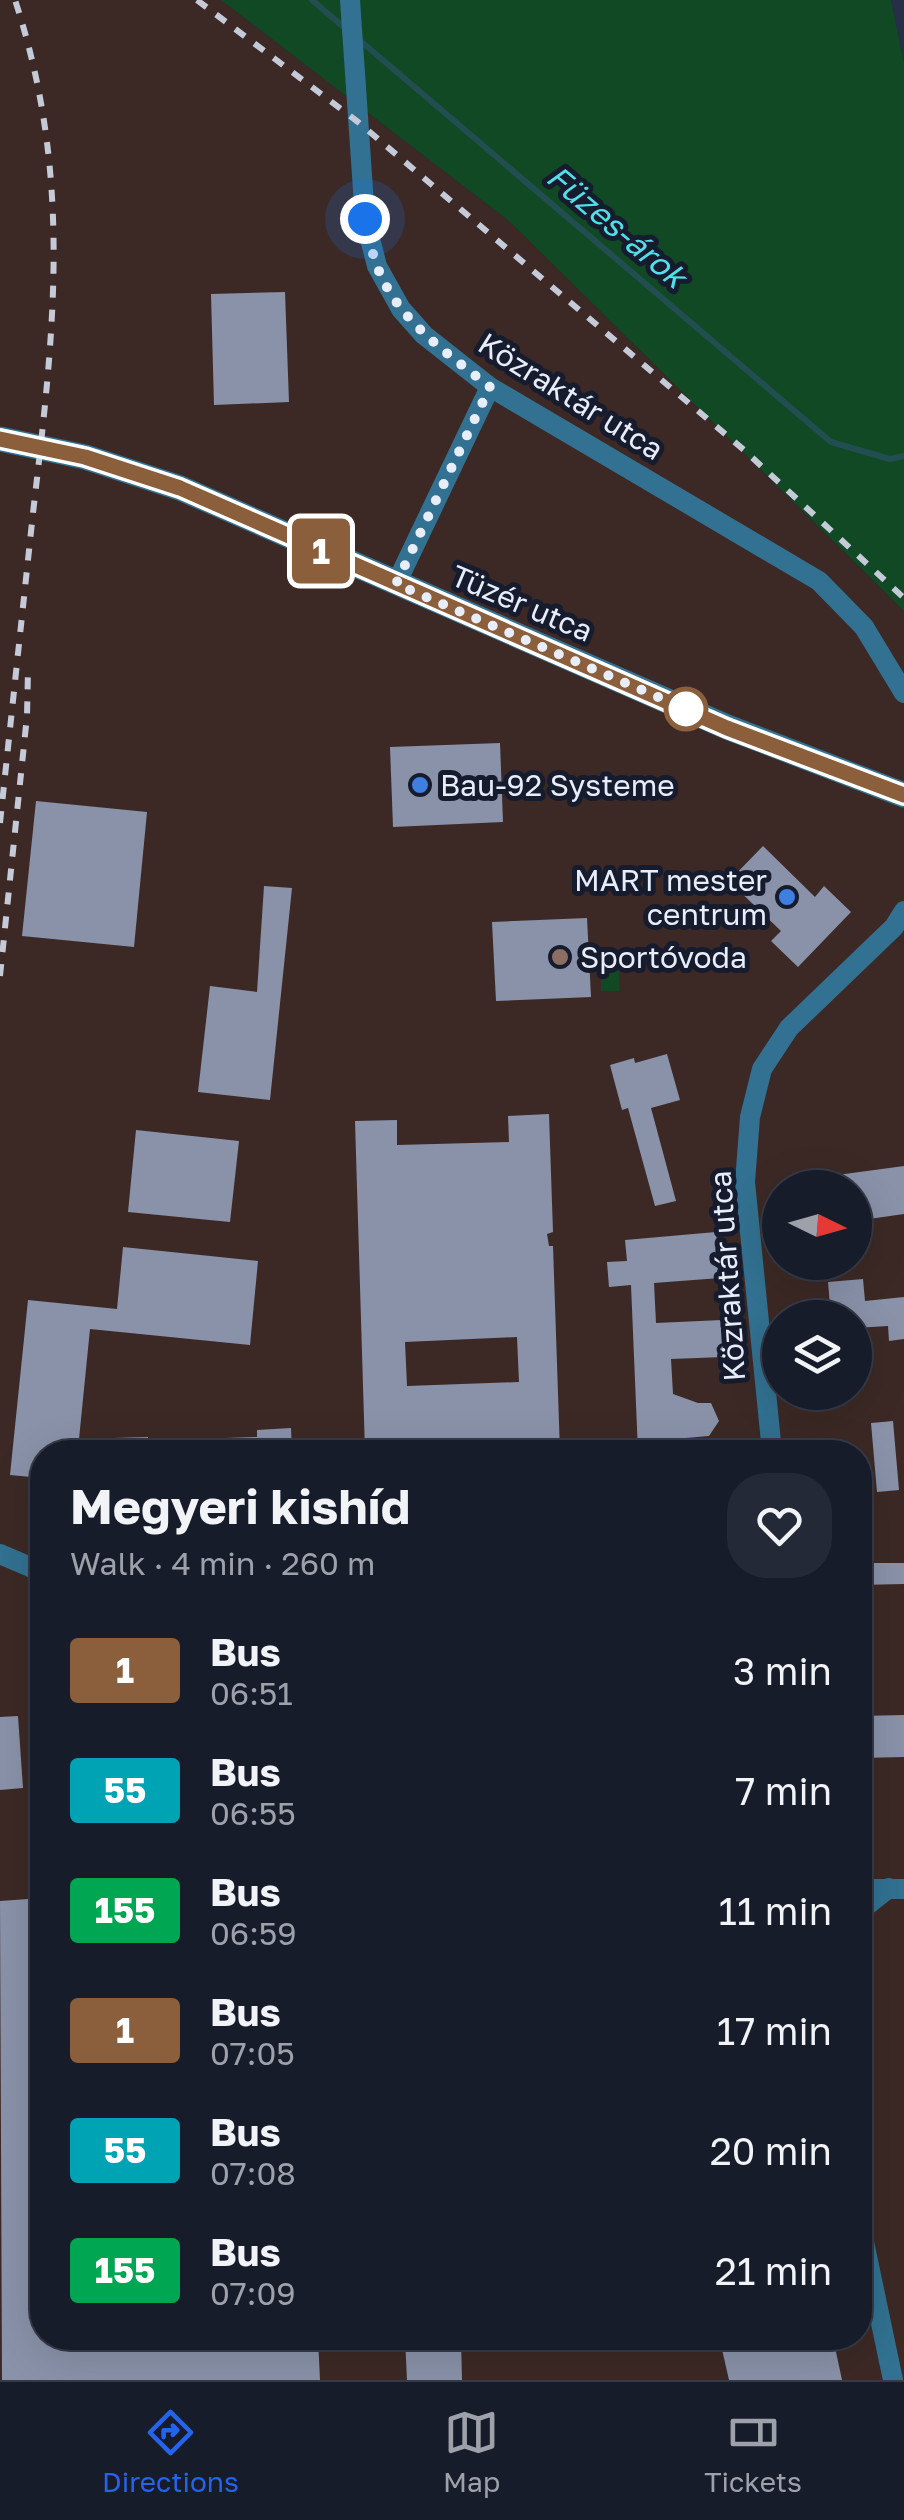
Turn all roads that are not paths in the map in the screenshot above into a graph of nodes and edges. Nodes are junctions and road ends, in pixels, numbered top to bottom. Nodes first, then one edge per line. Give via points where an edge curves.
1 (350, 6) edge
2 (490, 387) junction
3 (11, 440) edge
4 (396, 584) junction
5 (904, 692) edge
6 (904, 795) edge
7 (904, 911) edge
8 (771, 1440) edge
9 (0, 1554) edge
10 (30, 1567) edge
11 (896, 1889) edge
12 (872, 1904) edge
13 (872, 2282) edge
14 (892, 2380) edge

1 - 2 street, Közraktár utca via 365,219 377,266 401,310
2 - 4 street
2 - 5 street, Közraktár utca via 819,581 864,628
3 - 4 street, Tüzér utca via 162,482
4 - 6 street, Tüzér utca via 727,728
7 - 8 street, Közraktár utca via 789,1028 762,1069 750,1116 746,1182
9 - 10 street
11 - 12 street
13 - 14 street

